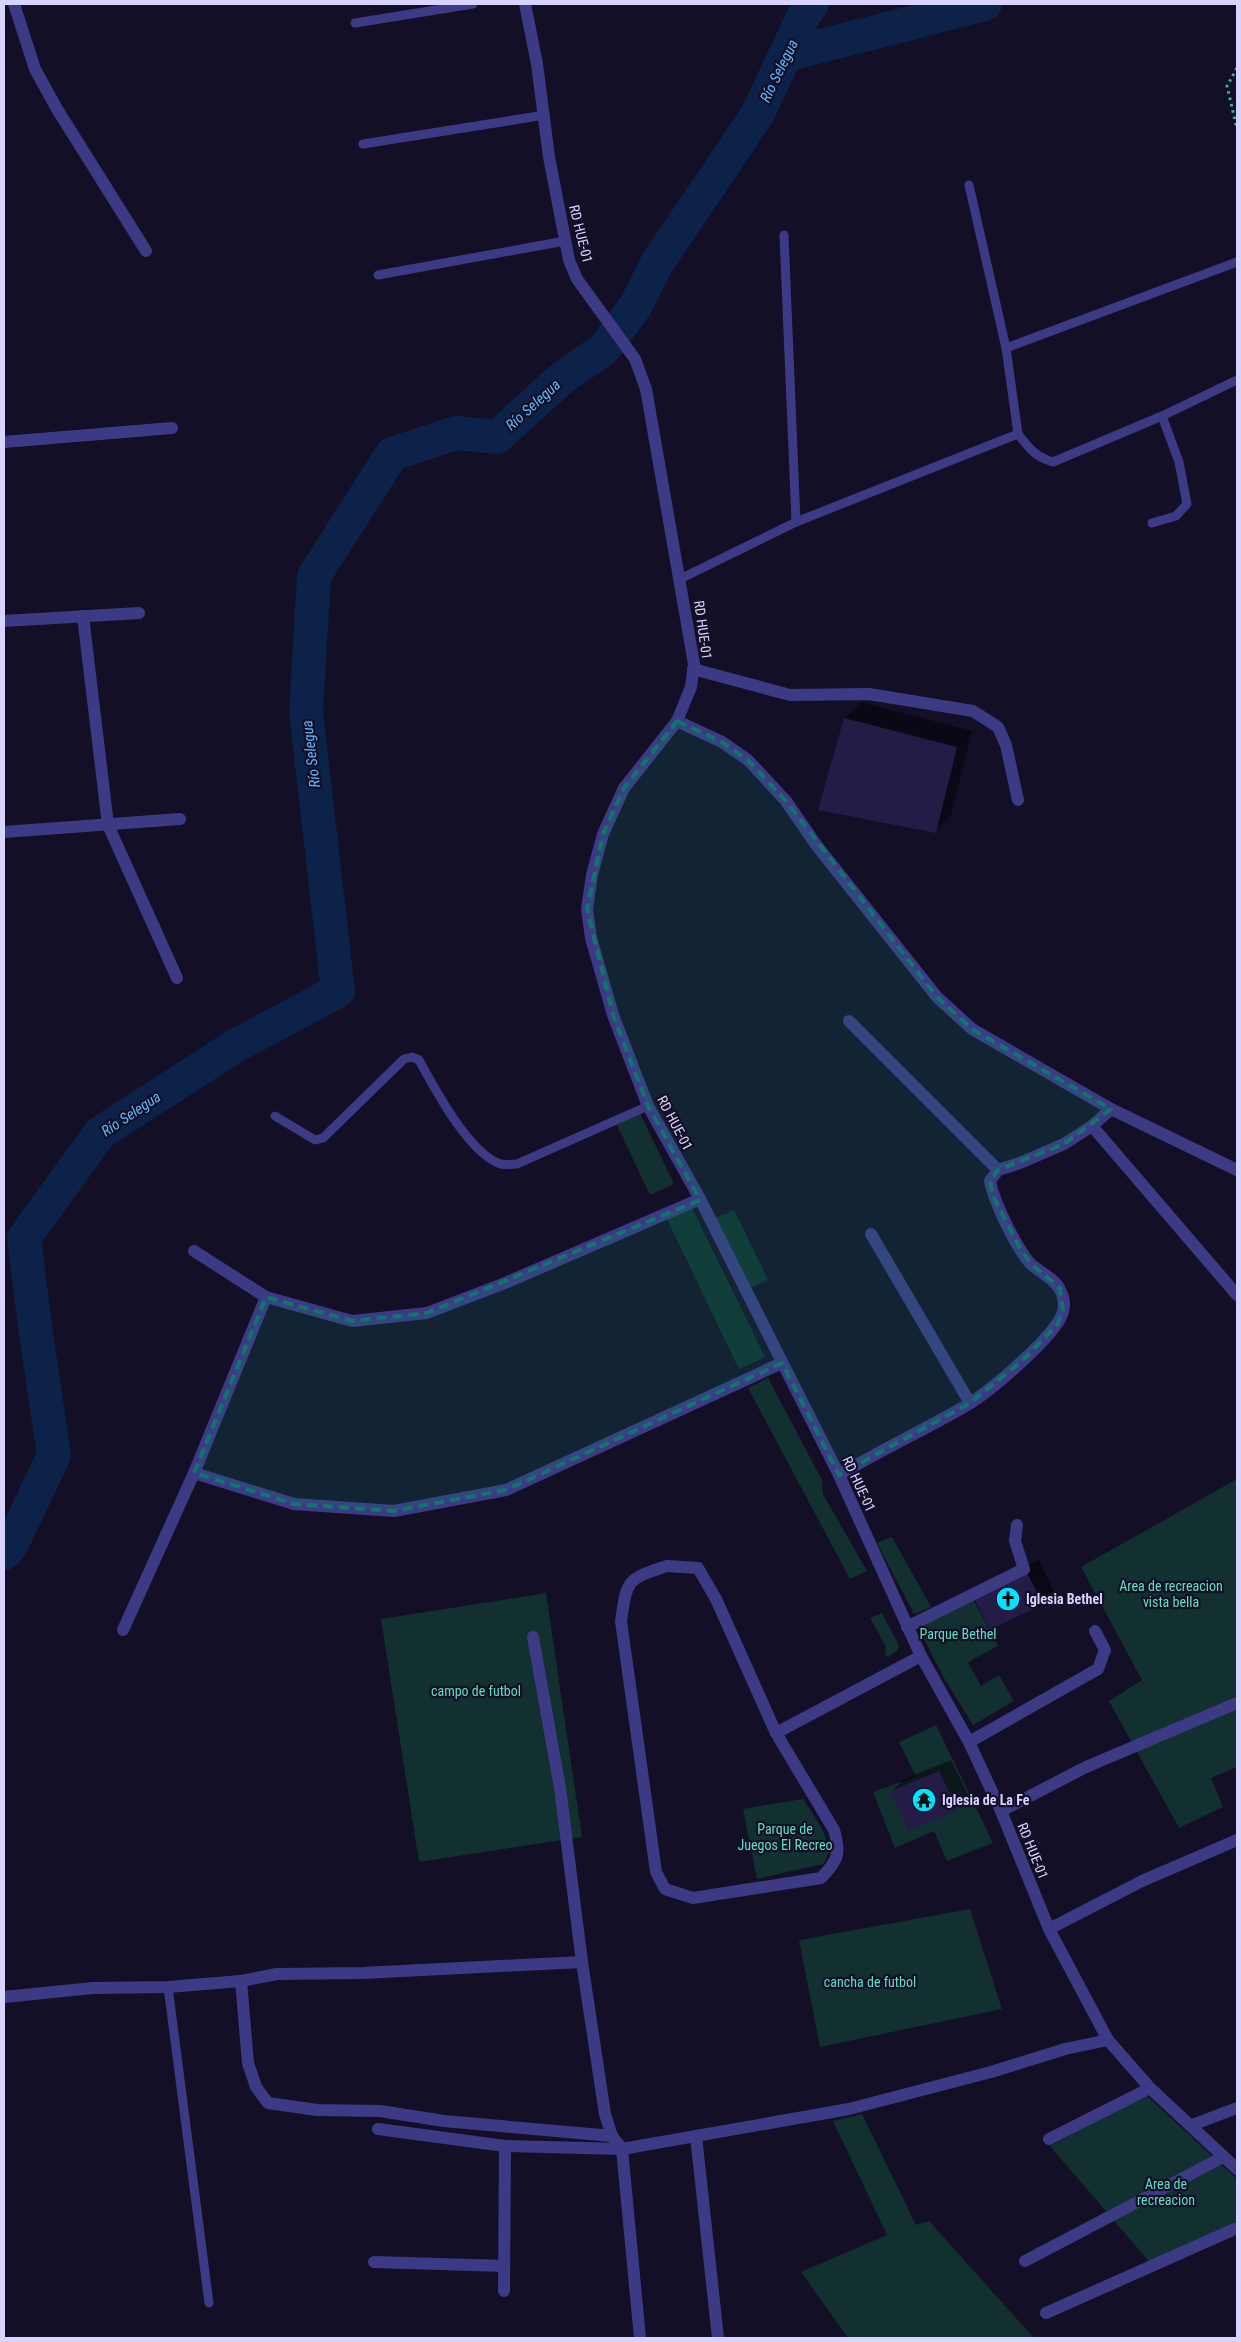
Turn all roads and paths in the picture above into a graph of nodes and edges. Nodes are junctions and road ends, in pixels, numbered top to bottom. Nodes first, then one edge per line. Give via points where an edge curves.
1 (14, 4) edge
2 (473, 4) edge
3 (526, 4) edge
4 (355, 23) dead end
5 (1237, 68) edge
6 (545, 115) junction
7 (1237, 129) edge
8 (363, 144) dead end
9 (969, 185) dead end
10 (784, 235) dead end
11 (565, 241) junction
12 (146, 251) dead end
13 (1237, 262) edge
14 (378, 275) dead end
15 (1006, 348) junction
16 (1237, 380) edge
17 (1162, 416) junction
18 (172, 428) dead end
19 (1018, 434) junction
20 (4, 442) edge
21 (796, 522) junction
22 (1152, 522) dead end
23 (680, 579) junction
24 (139, 612) dead end
25 (83, 616) junction
26 (4, 621) edge
27 (693, 669) junction
28 (677, 720) junction
29 (1018, 800) dead end
30 (180, 819) dead end
31 (108, 825) junction
32 (4, 832) edge
33 (177, 978) dead end
34 (849, 1021) dead end
35 (648, 1106) junction
36 (1111, 1109) junction
37 (275, 1116) dead end
38 (1092, 1126) junction
39 (998, 1170) junction
40 (1237, 1170) edge
41 (700, 1200) junction
42 (871, 1234) dead end
43 (194, 1251) dead end
44 (1237, 1295) edge
45 (266, 1297) junction
46 (782, 1363) junction
47 (970, 1403) junction
48 (194, 1473) junction
49 (838, 1474) junction
50 (1017, 1525) dead end
51 (908, 1627) junction
52 (123, 1630) dead end
53 (1095, 1631) dead end
54 (533, 1637) dead end
55 (921, 1656) junction
56 (1237, 1703) edge
57 (776, 1733) junction
58 (969, 1742) junction
59 (1001, 1811) junction
60 (1237, 1840) edge
61 (1049, 1929) junction
62 (582, 1962) junction
63 (241, 1981) junction
64 (168, 1987) junction
65 (4, 1997) edge
66 (1108, 2040) junction
67 (1150, 2088) junction
68 (1237, 2108) edge
69 (1192, 2125) junction
70 (378, 2130) dead end
71 (612, 2136) junction
72 (696, 2136) junction
73 (1049, 2139) dead end
74 (505, 2146) junction
75 (622, 2149) junction
76 (1224, 2157) junction
77 (1237, 2170) edge
78 (1237, 2228) edge
79 (1025, 2261) dead end
80 (374, 2262) dead end
81 (504, 2266) junction
82 (504, 2291) dead end
83 (208, 2303) dead end
84 (1046, 2313) dead end
85 (640, 2338) edge
86 (718, 2338) edge

1 - 12 street via 35,69 52,101
2 - 4 lane
3 - 6 street, RD HUE-01
5 - 7 path via 1227,86
6 - 8 lane
6 - 11 street, RD HUE-01
9 - 15 lane
10 - 21 lane
11 - 14 lane
11 - 23 street, RD HUE-01 via 577,279 635,359 646,389
13 - 15 lane
15 - 19 lane
16 - 17 lane
17 - 19 lane via 1053,462 1032,453
17 - 22 lane via 1179,462 1187,504 1176,516
18 - 20 street
19 - 21 lane
21 - 23 lane
23 - 27 street, RD HUE-01
24 - 25 street
25 - 26 street
25 - 31 street
27 - 28 street, RD HUE-01 via 692,687
27 - 29 street via 790,695 869,694 973,711 998,727 1006,745
28 - 35 street, RD HUE-01 via 624,788 603,834 587,909 591,938 613,1015
28 - 36 street via 722,742 748,760 786,802 937,998 965,1023 1005,1049
30 - 31 street
31 - 32 street
31 - 33 street
34 - 39 street
35 - 37 lane via 517,1164 500,1164 487,1157 453,1120 419,1060 412,1057 404,1059 324,1138 315,1140
35 - 41 street, RD HUE-01
36 - 38 street
36 - 40 street
38 - 39 street via 1064,1144
38 - 44 street
39 - 47 street via 990,1181 993,1196 1030,1263 1060,1288 1064,1299 1063,1311 1056,1325 1023,1360
41 - 45 street via 427,1313 352,1321
41 - 46 street, RD HUE-01
42 - 47 street
43 - 45 street
45 - 48 street
46 - 48 street via 506,1490 394,1511 294,1504
46 - 49 street, RD HUE-01
47 - 49 street
48 - 52 street
49 - 51 street, RD HUE-01
50 - 51 street via 1015,1541 1024,1569
51 - 55 street, RD HUE-01
53 - 58 street via 1105,1650 1098,1670
54 - 62 street via 560,1788
55 - 57 street
55 - 58 street, RD HUE-01
56 - 59 street via 1086,1768
57 - 57 street via 716,1599 698,1568 667,1566 636,1576 625,1592 621,1621 656,1872 665,1889 692,1898 821,1878 835,1864 838,1846 834,1830
58 - 59 street, RD HUE-01
59 - 61 street, RD HUE-01
60 - 61 street via 1142,1881
61 - 66 street, RD HUE-01
62 - 63 street via 277,1974
62 - 71 street via 605,2114
63 - 64 street
63 - 71 street via 248,2062 256,2087 268,2103 317,2110 380,2111 444,2121
64 - 65 street via 93,1988
64 - 83 lane
66 - 67 street, RD HUE-01
66 - 72 street via 849,2109
67 - 69 street, RD HUE-01
67 - 73 street
68 - 69 street
69 - 76 street, RD HUE-01
70 - 74 street
71 - 75 street
72 - 75 street
72 - 86 street
74 - 75 street
74 - 81 street
75 - 85 street
76 - 77 street, RD HUE-01
76 - 79 street
78 - 84 street
80 - 81 street
81 - 82 street

